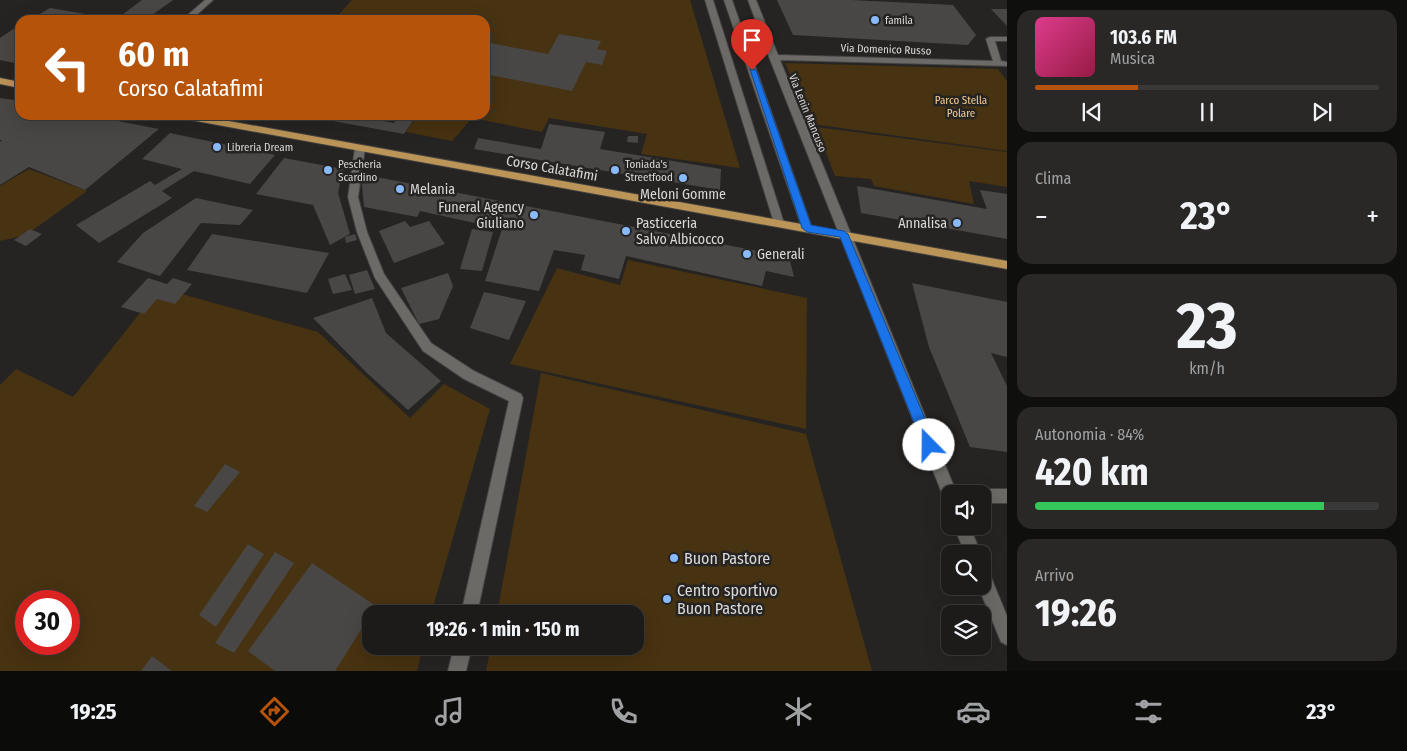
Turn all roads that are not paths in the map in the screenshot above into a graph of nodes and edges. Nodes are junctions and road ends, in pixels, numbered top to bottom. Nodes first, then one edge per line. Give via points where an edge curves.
1 (209, 0) edge
2 (709, 0) edge
3 (728, 0) edge
4 (752, 0) edge
5 (192, 15) edge
6 (1007, 39) edge
7 (774, 57) junction
8 (1003, 64) edge
9 (0, 81) edge
10 (15, 84) edge
11 (207, 120) edge
12 (360, 148) junction
13 (779, 223) junction
14 (807, 228) junction
15 (844, 234) junction
16 (1007, 265) edge
17 (946, 485) edge
18 (991, 496) edge
19 (1007, 496) edge
20 (990, 595) edge
21 (471, 605) edge
22 (1007, 636) edge
23 (460, 655) edge
24 (457, 671) edge

1 - 5 street
2 - 13 street
3 - 14 street
4 - 7 street, Via Lenin Mancuso
6 - 8 street, Via Domenico Russo via 990,38
7 - 8 street, Via Domenico Russo
7 - 15 street, Via Lenin Mancuso
9 - 10 main road
11 - 12 main road, Corso Calatafimi
12 - 13 main road, Corso Calatafimi
12 - 21 street via 353,197 362,232 379,275 427,347 469,375 516,398
13 - 14 main road, Corso Calatafimi
14 - 15 main road, Corso Calatafimi
15 - 16 main road, Corso Calatafimi
15 - 17 street, Via Lenin Mancuso
18 - 19 street
20 - 22 street
23 - 24 street

